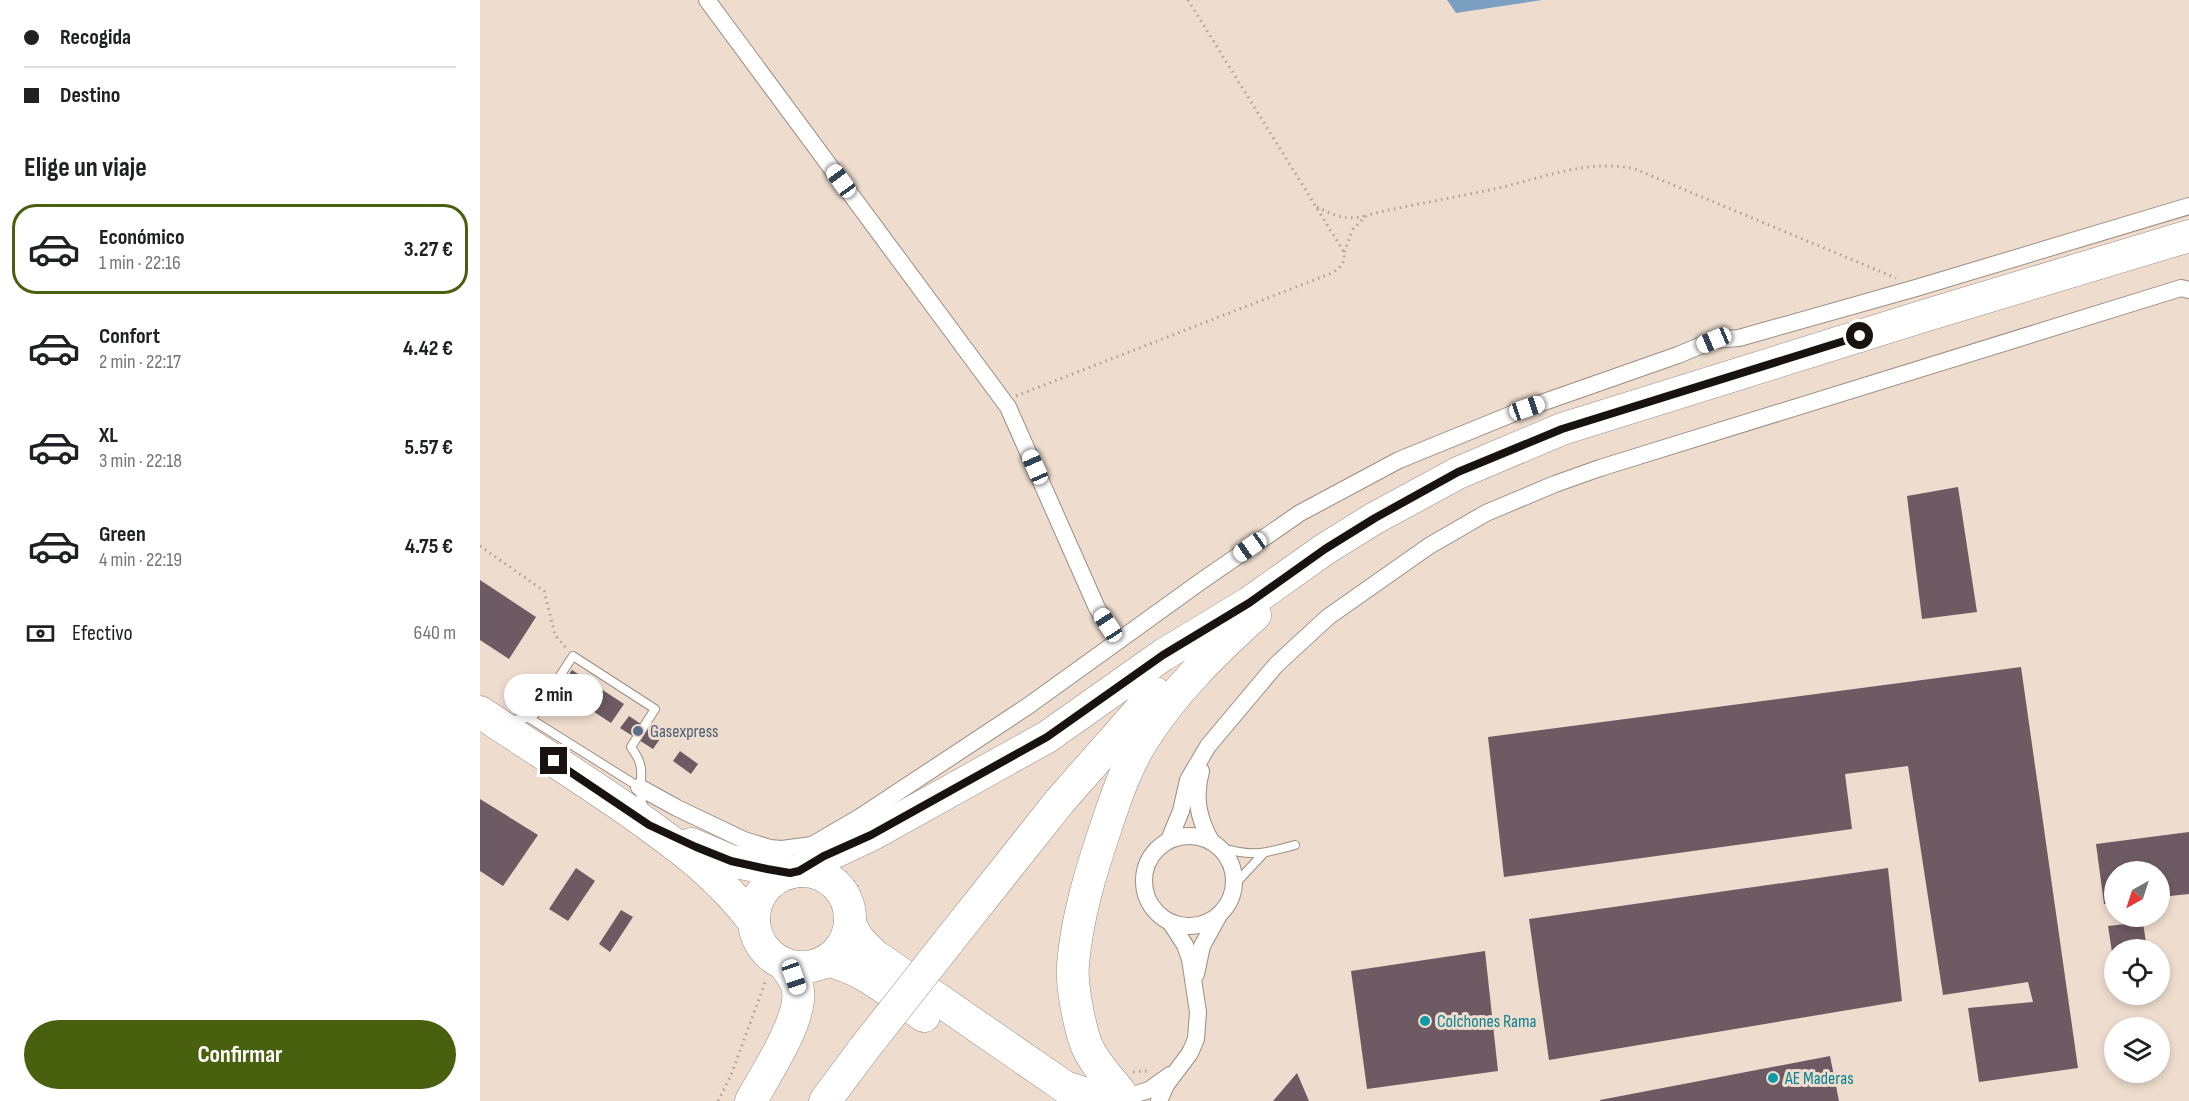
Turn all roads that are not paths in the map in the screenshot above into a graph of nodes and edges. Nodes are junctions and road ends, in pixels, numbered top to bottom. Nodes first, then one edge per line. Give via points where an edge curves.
1 (706, 0) edge
2 (2189, 206) edge
3 (2189, 236) edge
4 (2189, 290) edge
5 (1325, 549) junction
6 (1249, 603) junction
7 (1118, 641) junction
8 (487, 717) edge
9 (529, 718) junction
10 (1208, 746) junction
11 (639, 787) junction
12 (658, 829) junction
13 (1169, 840) junction
14 (1215, 844) junction
15 (1295, 845) dead end
16 (1263, 854) junction
17 (795, 872) junction
18 (1234, 885) junction
19 (1219, 915) junction
20 (754, 922) junction
21 (1170, 922) junction
22 (850, 924) junction
23 (827, 961) junction
24 (774, 972) junction
25 (1195, 981) junction
26 (1178, 1069) junction
27 (1123, 1098) edge
28 (751, 1101) edge
29 (825, 1101) edge
30 (1050, 1101) edge

1 - 7 street via 1008,407 1097,608
2 - 7 street via 1906,291 1739,338 1714,340 1527,408 1399,460 1300,513
3 - 5 highway via 1562,429 1458,472
4 - 10 street via 2181,288 1600,468 1486,513 1429,546 1328,617 1276,665
5 - 6 highway
5 - 27 highway via 1305,572 1199,667 1143,740 1121,781 1083,903 1072,966 1078,1015 1087,1045
6 - 17 highway via 1163,655 1047,737 871,835
6 - 29 highway, bridge via 1163,684 1091,765
7 - 11 street via 1028,706 812,845 782,849 758,844 728,833
8 - 9 lane
8 - 12 highway
9 - 11 lane
9 - 11 lane via 573,656 655,710 631,747 641,765
10 - 13 street via 1188,780
10 - 14 street via 1197,787 1197,811
11 - 12 lane via 644,807
12 - 17 highway via 731,861
12 - 20 highway via 700,863
13 - 14 street via 1190,836
13 - 21 street via 1149,860 1144,889 1158,914
14 - 16 lane via 1242,854
14 - 18 street via 1228,858
15 - 16 lane
16 - 18 lane
17 - 20 highway via 778,878 764,891 755,909
17 - 22 highway via 813,872 836,886 849,910
18 - 19 street via 1227,907
19 - 21 street via 1196,926
19 - 25 street via 1202,946
20 - 24 highway via 763,947 772,956
21 - 25 street via 1185,945
22 - 23 highway via 842,945
22 - 27 highway via 874,955 1065,1087
23 - 24 highway
23 - 30 highway via 859,972
24 - 28 highway via 794,977 798,1006 793,1023
25 - 26 street via 1196,1039
26 - 27 street via 1149,1090
26 - 27 street via 1166,1085

